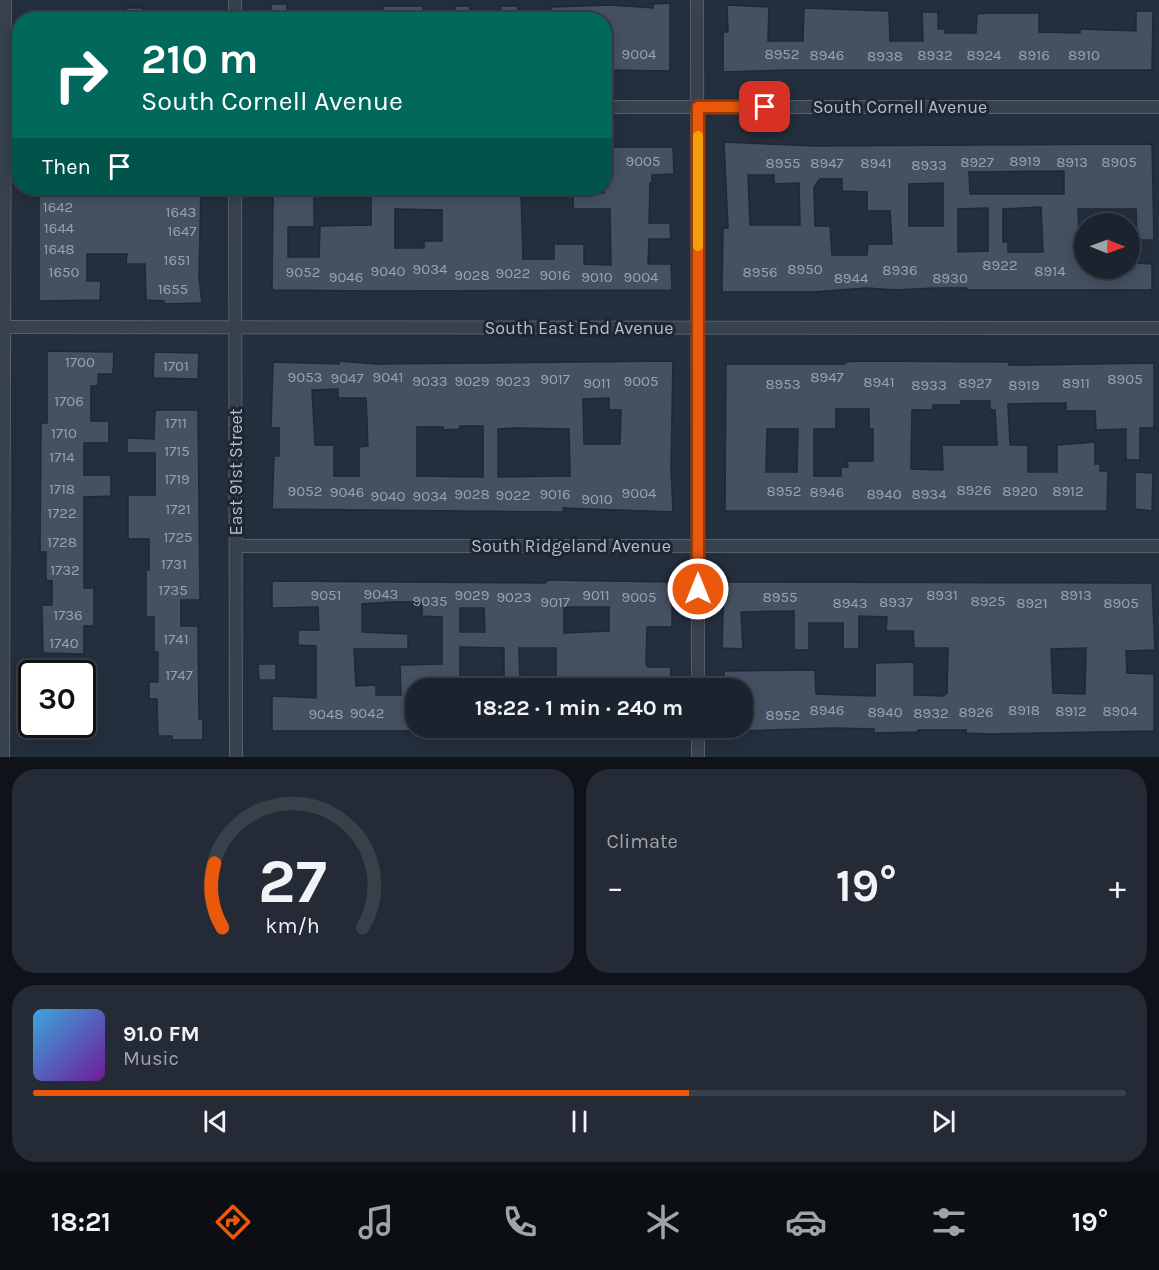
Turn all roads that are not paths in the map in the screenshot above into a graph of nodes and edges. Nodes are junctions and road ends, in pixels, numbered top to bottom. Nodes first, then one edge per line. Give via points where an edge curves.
1 (5, 0) edge
2 (697, 0) edge
3 (612, 107) edge
4 (698, 107) junction
5 (1159, 107) edge
6 (235, 195) edge
7 (2, 327) edge
8 (236, 327) junction
9 (698, 328) junction
10 (1159, 328) edge
11 (236, 546) junction
12 (698, 546) junction
13 (1159, 546) edge
14 (698, 678) edge
15 (698, 738) edge
16 (3, 757) edge
17 (236, 757) edge
18 (698, 757) edge

1 - 7 street
2 - 4 street
3 - 4 street, South Cornell Avenue
4 - 5 street, South Cornell Avenue
4 - 9 street
6 - 8 street, East 91st Street
7 - 8 street, South East End Avenue
7 - 16 street
8 - 9 street, South East End Avenue
8 - 11 street, East 91st Street
9 - 10 street, South East End Avenue
9 - 12 street
11 - 12 street, South Ridgeland Avenue
11 - 17 street, East 91st Street
12 - 13 street, South Ridgeland Avenue
12 - 14 street
15 - 18 street

